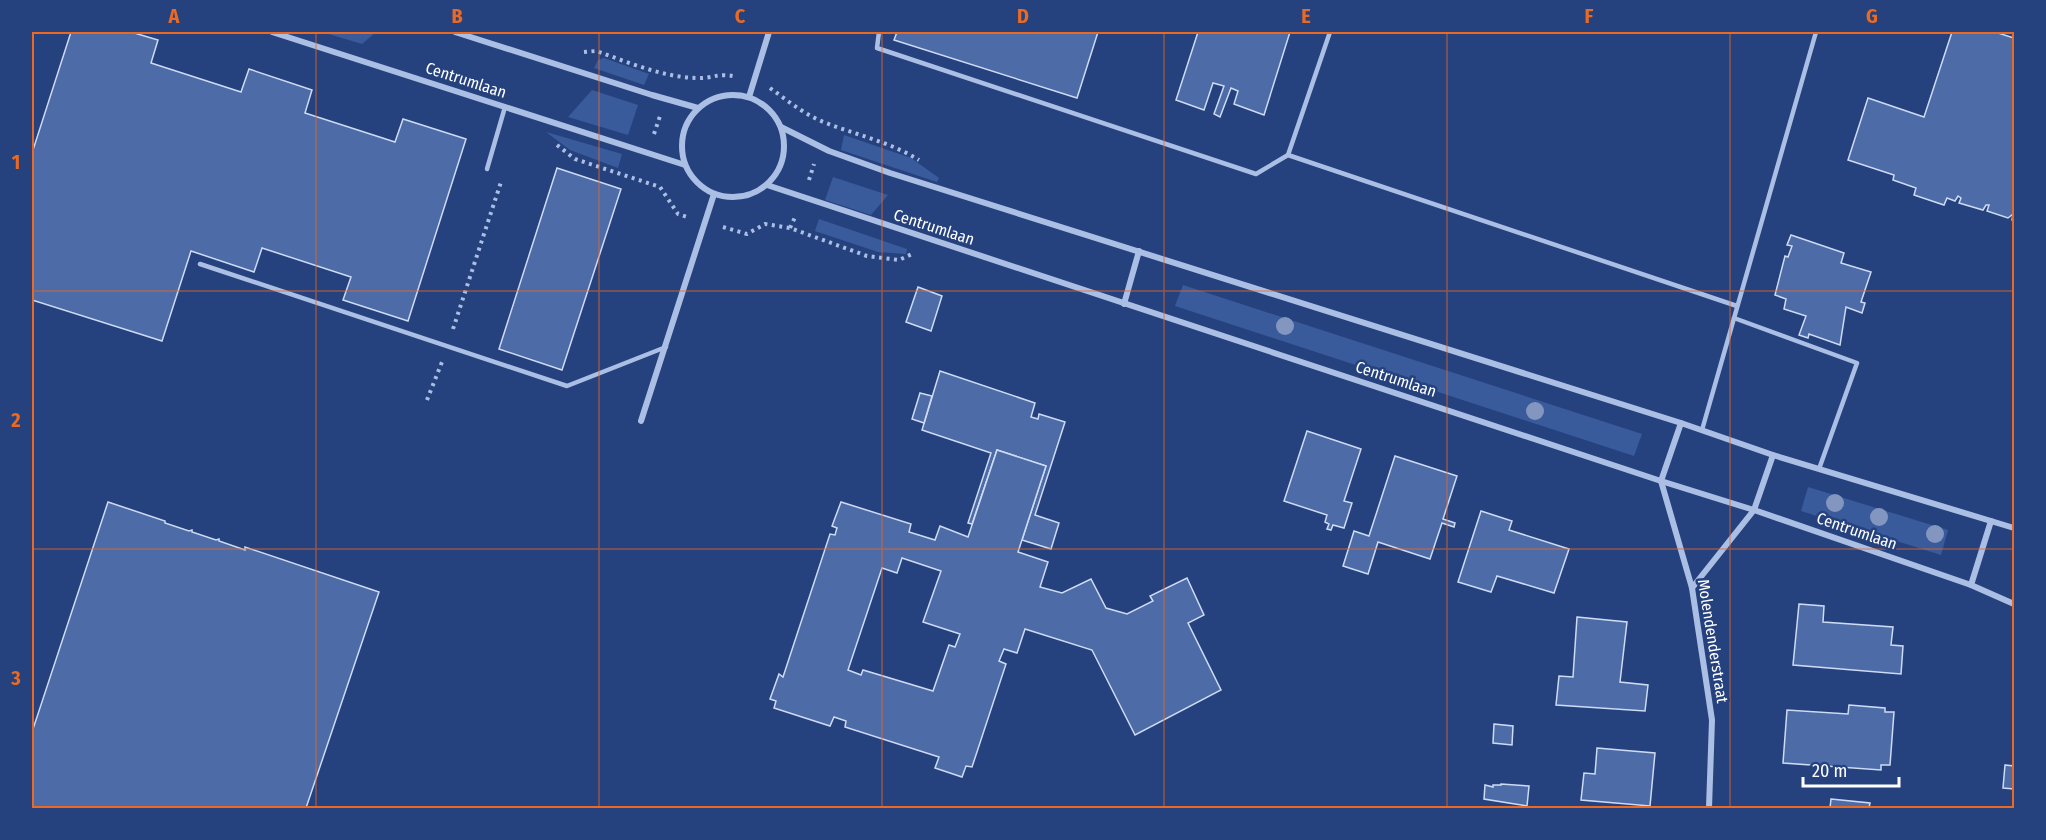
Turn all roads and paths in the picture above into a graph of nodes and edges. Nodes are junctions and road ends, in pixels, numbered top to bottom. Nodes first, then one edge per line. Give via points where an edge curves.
1 (272, 32) edge
2 (455, 32) edge
3 (769, 32) edge
4 (879, 32) edge
5 (1330, 32) edge
6 (1816, 32) edge
7 (681, 76) dead end
8 (666, 98) junction
9 (749, 98) junction
10 (505, 107) junction
11 (698, 108) junction
12 (824, 122) dead end
13 (781, 127) junction
14 (820, 147) junction
15 (648, 153) junction
16 (1288, 155) junction
17 (685, 165) junction
18 (487, 169) dead end
19 (501, 181) dead end
20 (646, 183) dead end
21 (767, 185) junction
22 (714, 194) junction
23 (804, 197) junction
24 (790, 228) dead end
25 (1139, 251) junction
26 (200, 264) dead end
27 (1124, 304) junction
28 (1737, 306) junction
29 (1734, 318) junction
30 (447, 346) junction
31 (666, 347) junction
32 (427, 400) dead end
33 (641, 421) dead end
34 (1681, 423) junction
35 (1701, 430) junction
36 (1773, 455) junction
37 (1819, 468) junction
38 (1661, 481) junction
39 (1754, 510) junction
40 (1991, 521) junction
41 (2014, 528) edge
42 (1971, 585) junction
43 (1692, 588) junction
44 (2014, 604) edge
45 (1709, 808) edge

1 - 10 street, Centrumlaan
2 - 8 street
3 - 9 street
4 - 16 lane via 877,48 1256,174
5 - 16 lane
6 - 28 lane
7 - 8 path
8 - 11 street
8 - 15 path
9 - 11 street via 719,96
9 - 13 street via 766,107
10 - 15 street, Centrumlaan
10 - 18 lane
11 - 17 street via 683,135
12 - 14 path
13 - 14 street
13 - 21 street via 783,156
14 - 23 path
14 - 25 street via 890,173
15 - 17 street, Centrumlaan
15 - 20 path
16 - 28 lane
17 - 22 street via 700,185
19 - 30 path
21 - 22 street via 749,195
21 - 23 street, Centrumlaan
22 - 31 street
23 - 24 path
23 - 27 street, Centrumlaan
25 - 27 street
25 - 34 street
26 - 30 lane
27 - 38 street, Centrumlaan
28 - 29 lane
29 - 35 lane
29 - 37 lane via 1857,363
30 - 31 lane via 567,386
30 - 32 path
31 - 33 street
34 - 35 street
34 - 38 street
35 - 36 street
36 - 37 street
36 - 39 street
37 - 40 street
38 - 39 street, Centrumlaan
38 - 43 street, Molendenderstraat
39 - 42 street, Centrumlaan
39 - 43 street
40 - 41 street
40 - 42 street
42 - 44 street, Centrumlaan
43 - 45 street, Molendenderstraat via 1712,720

